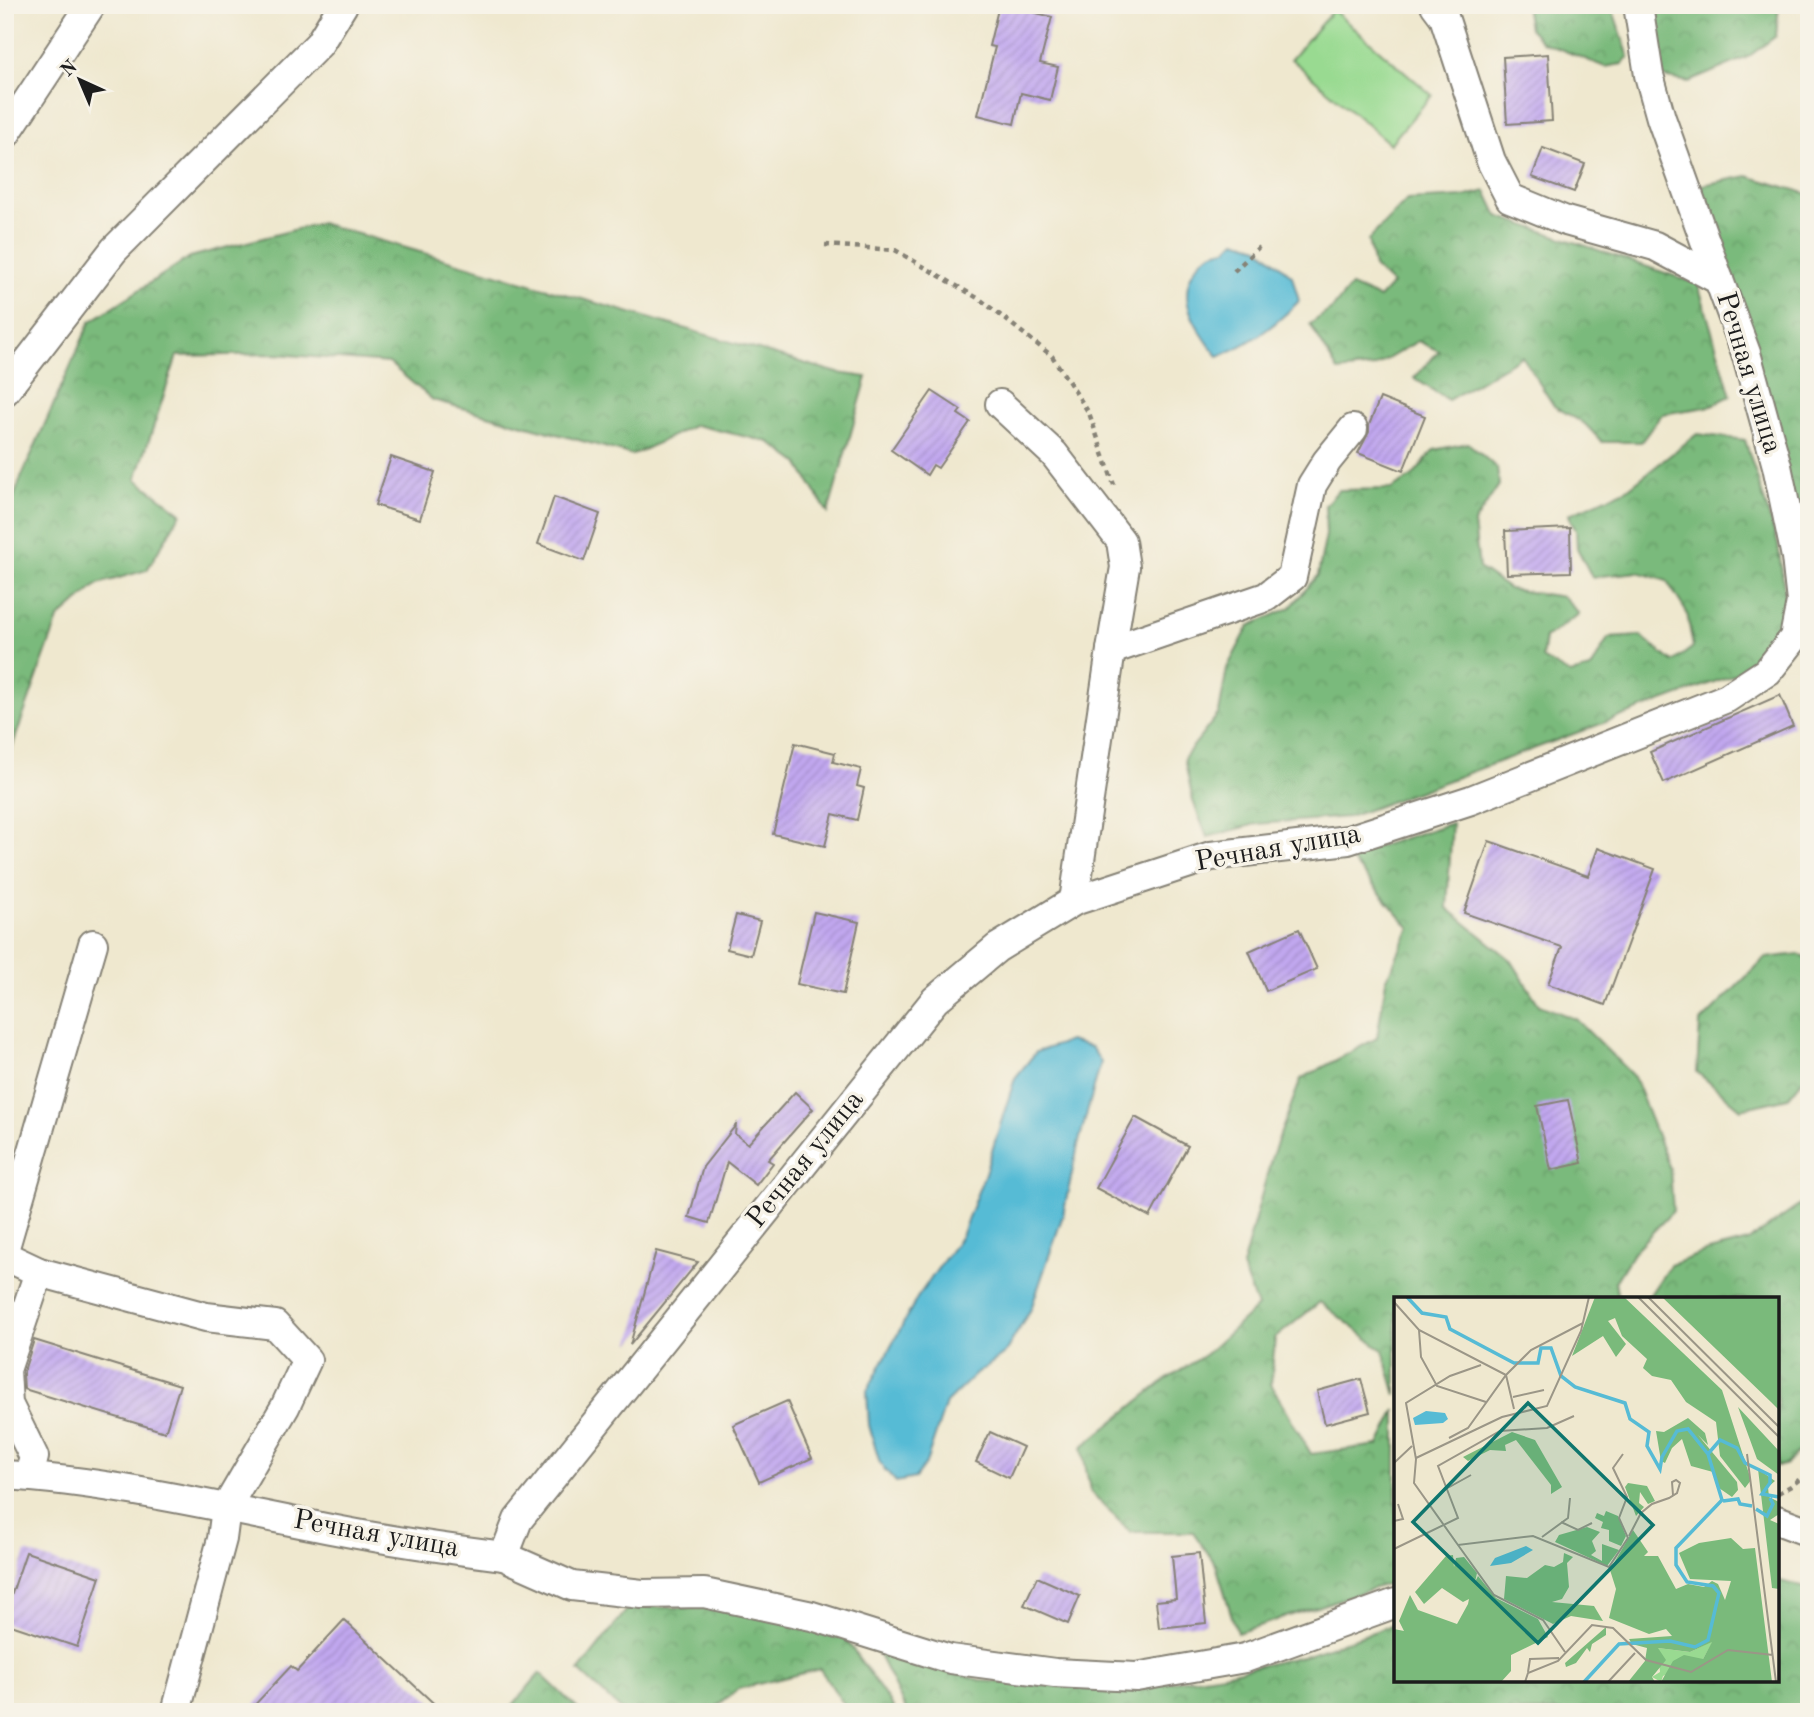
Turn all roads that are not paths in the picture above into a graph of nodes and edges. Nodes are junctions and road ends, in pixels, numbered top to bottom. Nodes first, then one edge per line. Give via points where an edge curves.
1 (90, 5) edge
2 (343, 5) edge
3 (1435, 5) edge
4 (1638, 5) edge
5 (5, 135) edge
6 (1719, 280) junction
7 (5, 391) edge
8 (1000, 404) dead end
9 (1353, 429) dead end
10 (1111, 650) junction
11 (1074, 901) junction
12 (93, 944) dead end
13 (5, 1247) edge
14 (5, 1256) edge
15 (39, 1272) junction
16 (17, 1475) edge
17 (226, 1508) junction
18 (1779, 1521) edge
19 (1809, 1532) edge
20 (504, 1556) junction
21 (1394, 1604) edge
22 (176, 1712) edge

1 - 5 street
2 - 7 street via 319,44 114,250
3 - 6 street, Речная улица via 1444,17 1491,161 1510,198 1566,221 1655,246
4 - 6 street via 1661,118
6 - 11 street, Речная улица via 1746,353 1796,557 1801,602 1794,638 1768,671 1727,698 1471,800 1348,840 1211,856
8 - 10 street via 1054,454 1121,541 1125,566
9 - 10 street via 1312,485 1292,577 1266,597
10 - 11 street
11 - 20 street, Речная улица via 997,948 935,1000 518,1520
12 - 13 street
14 - 15 street
15 - 16 street via 6,1370 8,1404 34,1457
15 - 17 street via 206,1317 275,1325 307,1360
16 - 17 street, Речная улица via 117,1486
17 - 20 street, Речная улица via 337,1531
17 - 22 street
18 - 19 street
20 - 21 street via 572,1586 642,1594 704,1593 812,1616 950,1659 1055,1673 1136,1676 1245,1658

